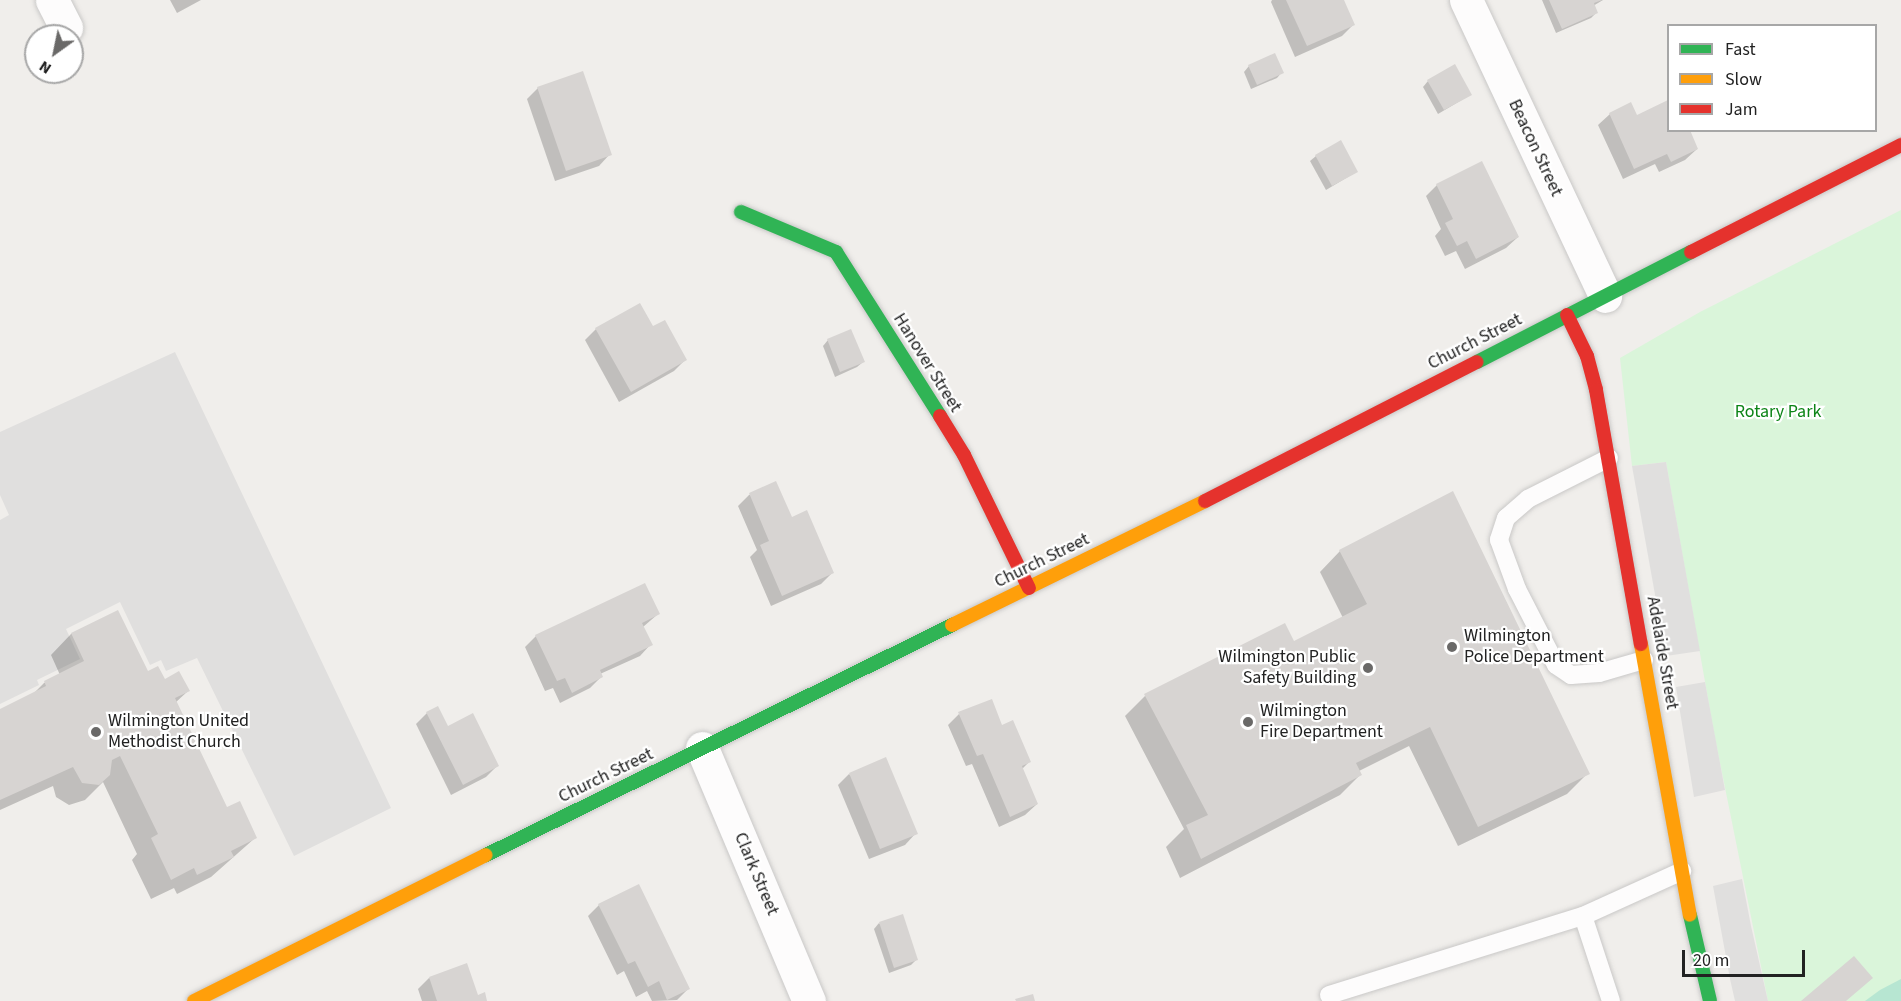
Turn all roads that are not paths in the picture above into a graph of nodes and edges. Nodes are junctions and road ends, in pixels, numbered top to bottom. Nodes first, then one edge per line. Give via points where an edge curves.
1 (1466, 0) edge
2 (1901, 145) edge
3 (741, 212) dead end
4 (1605, 296) junction
5 (1567, 315) junction
6 (1609, 458) junction
7 (1029, 588) junction
8 (1644, 660) junction
9 (702, 748) junction
10 (1682, 871) junction
11 (1583, 916) junction
12 (1329, 995) dead end
13 (1605, 999) edge
14 (194, 1001) edge
15 (809, 1001) edge
16 (1710, 1001) edge

1 - 4 street, Beacon Street
2 - 4 main road, Church Street
3 - 7 main road, Hanover Street via 836,252 964,455
4 - 5 main road, Church Street
5 - 6 main road, Adelaide Street via 1592,369
5 - 7 main road, Church Street
6 - 8 main road, Adelaide Street
6 - 8 lane via 1528,499 1506,518 1498,540 1517,589 1556,665 1571,675 1599,673
7 - 9 main road, Church Street
8 - 10 main road, Adelaide Street
9 - 14 main road, Church Street
9 - 15 street, Clark Street
10 - 11 lane
10 - 16 main road, Adelaide Street
11 - 12 lane
11 - 13 lane

